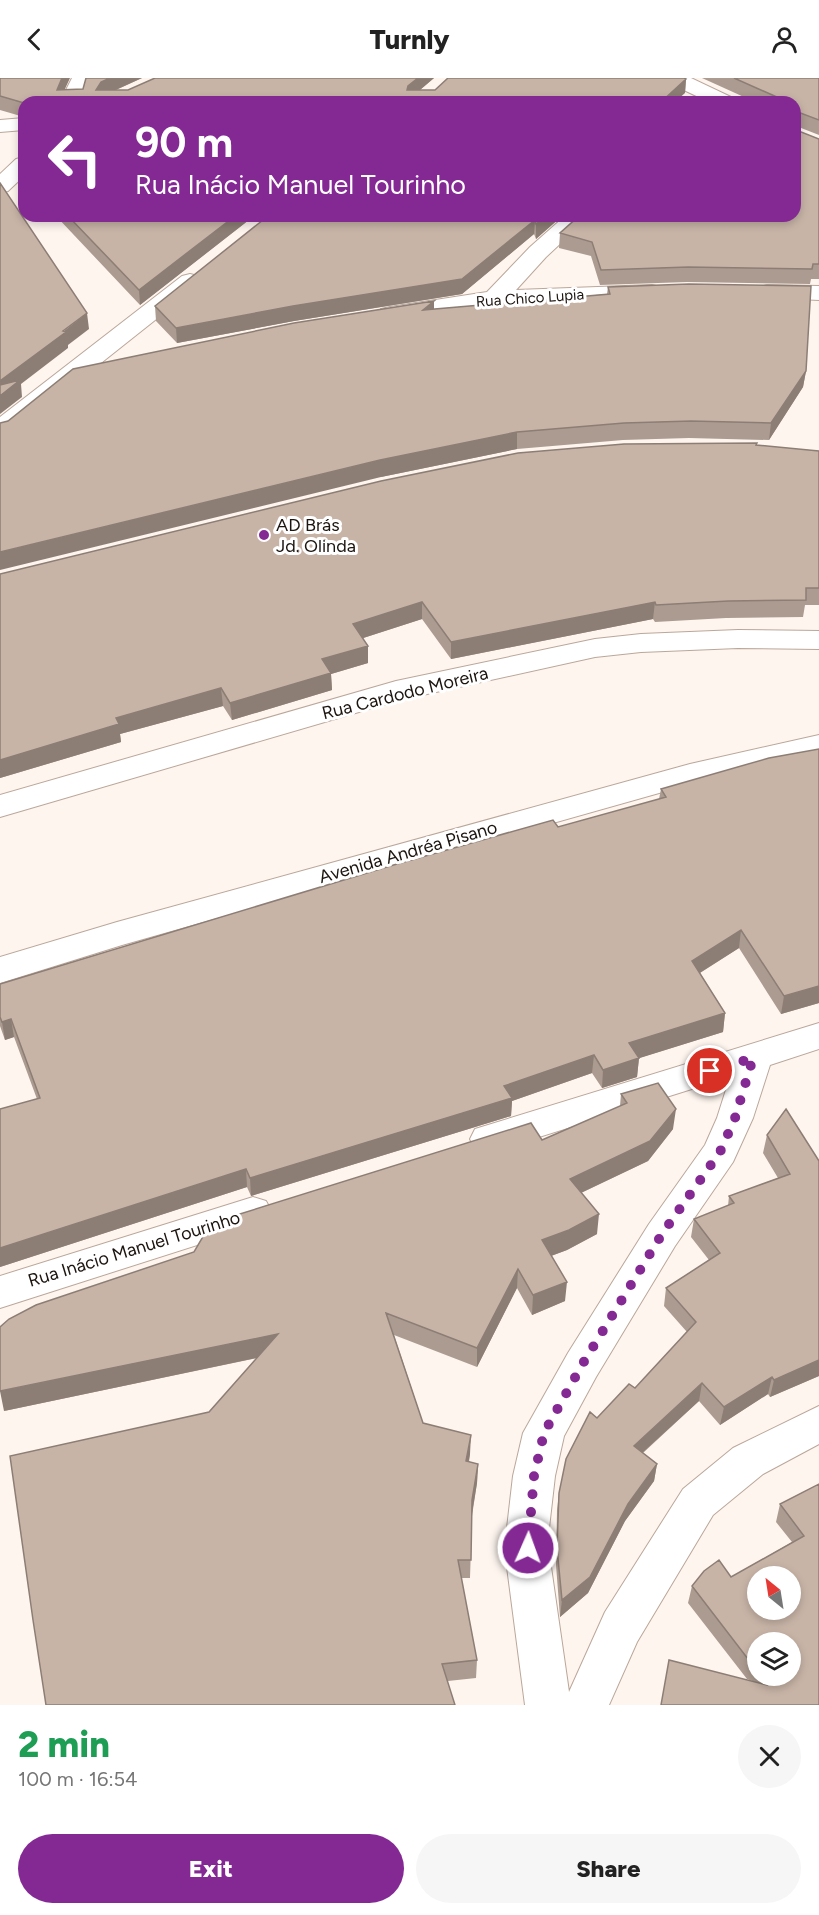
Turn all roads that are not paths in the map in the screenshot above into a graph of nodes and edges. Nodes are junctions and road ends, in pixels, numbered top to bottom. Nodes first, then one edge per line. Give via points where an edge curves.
1 (82, 78) edge
2 (675, 78) edge
3 (74, 96) edge
4 (706, 96) edge
5 (18, 124) edge
6 (0, 126) edge
7 (18, 170) edge
8 (0, 186) edge
9 (572, 222) edge
10 (209, 266) edge
11 (676, 291) edge
12 (747, 292) edge
13 (819, 293) edge
14 (495, 298) junction
15 (365, 318) edge
16 (124, 363) edge
17 (68, 376) junction
18 (0, 430) edge
19 (819, 640) edge
20 (819, 746) edge
21 (0, 806) edge
22 (0, 970) edge
23 (819, 1036) edge
24 (753, 1058) junction
25 (452, 1150) edge
26 (282, 1203) edge
27 (0, 1292) edge
28 (819, 1425) edge
29 (548, 1705) edge
30 (585, 1705) edge

1 - 3 street
2 - 4 street
5 - 6 street
7 - 8 street
9 - 14 street
10 - 17 street
11 - 14 street, Rua Chico Lupia
12 - 13 street
14 - 15 street, Rua Chico Lupia
16 - 17 street
17 - 18 street
19 - 21 street, Rua Cardodo Moreira via 738,639 595,648 396,691
20 - 22 street, Avenida Andréa Pisano via 690,774
23 - 24 street
24 - 25 street
24 - 29 street via 720,1152 662,1234 544,1433 528,1528 529,1567
26 - 27 street, Rua Inácio Manuel Tourinho
28 - 30 street via 748,1461 698,1502 621,1627

